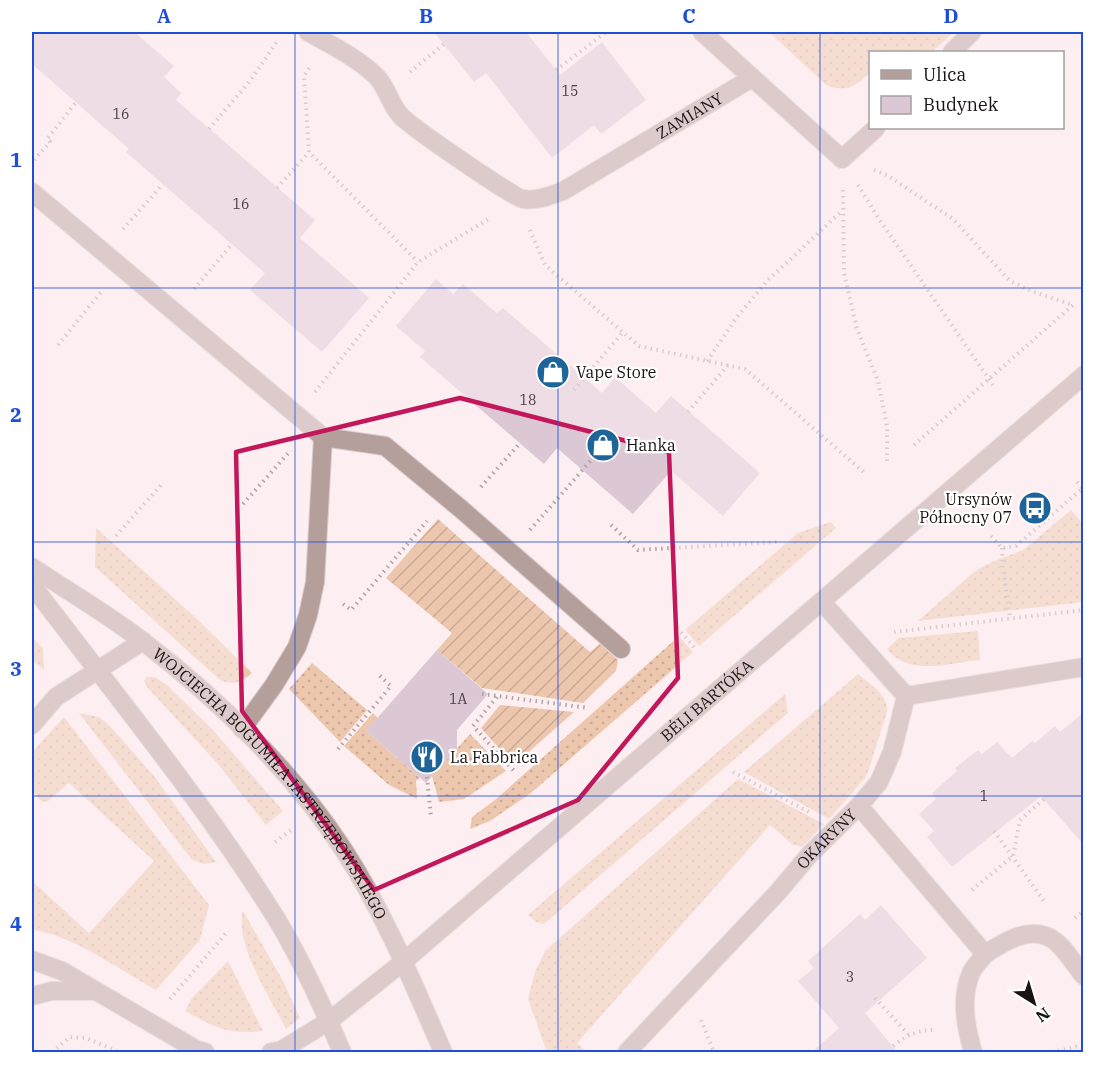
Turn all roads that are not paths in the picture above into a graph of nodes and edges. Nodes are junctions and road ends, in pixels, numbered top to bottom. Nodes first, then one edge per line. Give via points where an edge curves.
1 (702, 32) edge
2 (972, 32) edge
3 (315, 36) edge
4 (953, 51) edge
5 (752, 78) junction
6 (875, 129) edge
7 (32, 192) edge
8 (1083, 375) edge
9 (317, 432) junction
10 (32, 567) edge
11 (32, 585) edge
12 (822, 602) junction
13 (143, 641) junction
14 (621, 649) dead end
15 (1083, 667) edge
16 (97, 671) junction
17 (906, 696) junction
18 (32, 725) edge
19 (242, 729) junction
20 (859, 806) junction
21 (985, 954) junction
22 (32, 960) edge
23 (403, 963) junction
24 (1083, 976) edge
25 (96, 991) junction
26 (32, 996) edge
27 (329, 1021) junction
28 (205, 1053) edge
29 (271, 1053) edge
30 (342, 1053) edge
31 (443, 1053) edge
32 (627, 1053) edge
33 (973, 1053) edge

1 - 5 street
2 - 4 street
3 - 5 street, ZAMIANY via 379,79 392,105 411,126 520,200 542,199 563,191
5 - 6 street via 842,159
7 - 9 street
8 - 12 street, BÉLI BARTÓKA
9 - 14 street via 385,446
9 - 19 street via 315,582 308,615 297,647
10 - 13 street, WOJCIECHA BOGUMIŁA JASTRZĘBOWSKIEGO
11 - 16 street
12 - 17 street
12 - 23 street, BÉLI BARTÓKA
13 - 16 street
13 - 19 street, WOJCIECHA BOGUMIŁA JASTRZĘBOWSKIEGO
15 - 17 street
16 - 18 street via 57,697
16 - 27 street via 221,834 277,920
17 - 20 street, OKARYNY via 892,752 879,782
19 - 23 street, WOJCIECHA BOGUMIŁA JASTRZĘBOWSKIEGO via 315,810 343,849
20 - 21 street
20 - 32 street, OKARYNY
21 - 24 street via 1026,934 1043,935 1058,944
21 - 33 street via 971,972 966,993 966,1029
22 - 25 street via 62,971
23 - 27 street, BÉLI BARTÓKA
23 - 31 street, WOJCIECHA BOGUMIŁA JASTRZĘBOWSKIEGO
25 - 26 street via 52,991
25 - 28 street
27 - 29 street, BÉLI BARTÓKA
27 - 30 street

